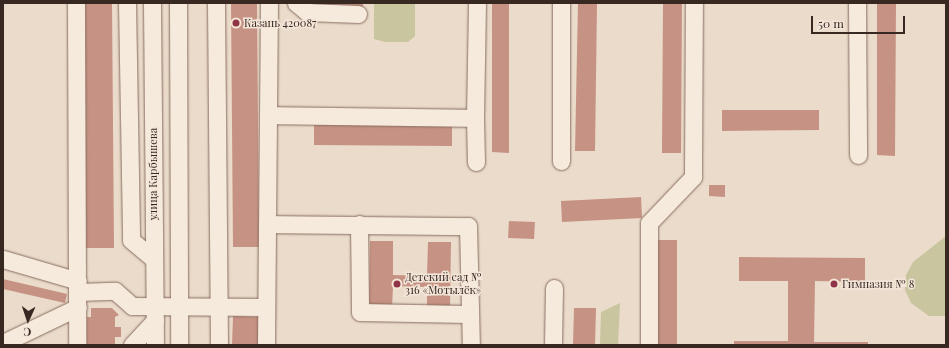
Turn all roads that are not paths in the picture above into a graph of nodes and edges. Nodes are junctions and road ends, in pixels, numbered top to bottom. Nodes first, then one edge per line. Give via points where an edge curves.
1 (76, 3) edge
2 (128, 3) edge
3 (152, 3) edge
4 (178, 3) edge
5 (216, 3) edge
6 (269, 3) edge
7 (296, 3) edge
8 (477, 3) edge
9 (561, 3) edge
10 (694, 3) edge
11 (857, 3) edge
12 (358, 14) dead end
13 (268, 116) junction
14 (475, 118) junction
15 (858, 155) dead end
16 (561, 161) dead end
17 (476, 162) dead end
18 (267, 224) junction
19 (359, 224) junction
20 (3, 259) edge
21 (154, 259) junction
22 (554, 288) dead end
23 (78, 293) junction
24 (179, 307) junction
25 (220, 307) junction
26 (266, 307) junction
27 (155, 313) junction
28 (468, 314) junction
29 (3, 344) edge
30 (78, 345) edge
31 (132, 345) edge
32 (155, 345) edge
33 (179, 345) edge
34 (219, 345) edge
35 (266, 345) edge
36 (471, 345) edge
37 (553, 345) edge
38 (649, 345) edge

1 - 23 street
2 - 21 street via 131,240
3 - 21 street, улица Карбышева
4 - 24 street
5 - 25 street
6 - 13 street
7 - 12 street via 307,12
8 - 14 street
9 - 16 street
10 - 38 street via 692,177 649,223
11 - 15 street
13 - 14 street
13 - 18 street
14 - 17 street
18 - 19 street
18 - 26 street
19 - 28 street via 360,312
19 - 28 street via 468,226
20 - 23 street
21 - 27 street, улица Карбышева
22 - 37 street
23 - 27 street via 115,291 132,306
23 - 29 street
23 - 30 street
24 - 25 street
24 - 27 street
24 - 33 street
25 - 26 street
25 - 34 street
26 - 35 street
27 - 31 street
27 - 32 street, улица Карбышева
28 - 36 street

